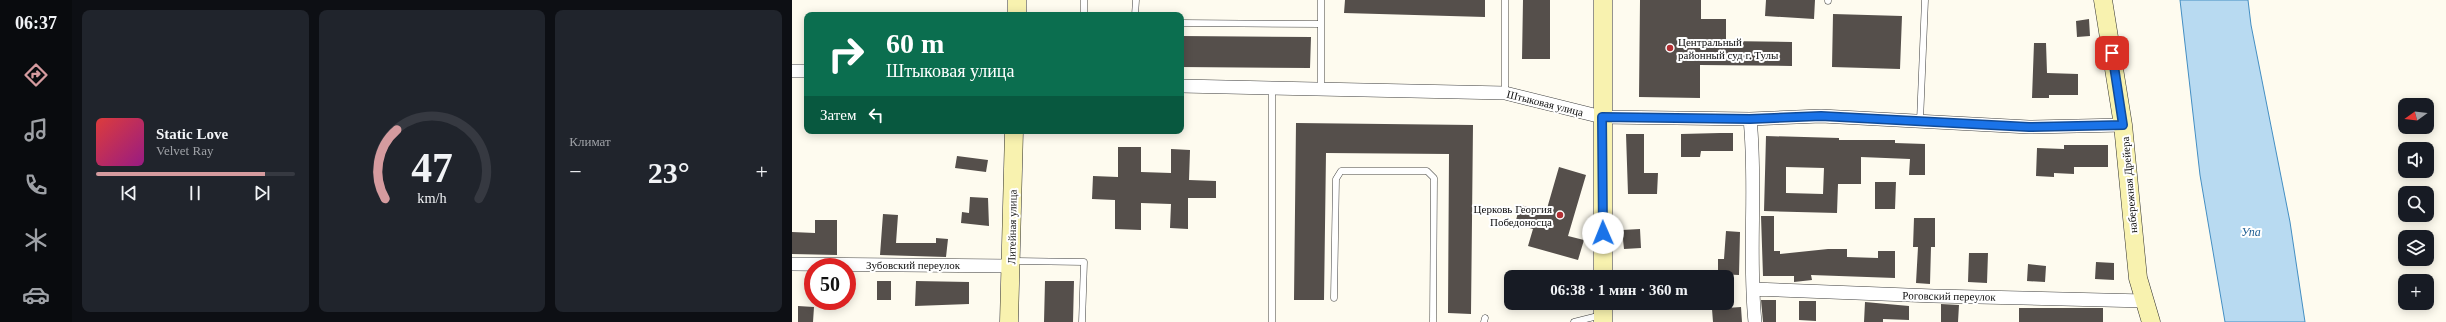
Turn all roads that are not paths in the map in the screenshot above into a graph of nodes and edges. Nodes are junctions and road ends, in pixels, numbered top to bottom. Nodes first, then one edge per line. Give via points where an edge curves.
1 (1017, 0) edge
2 (1084, 0) edge
3 (1136, 0) edge
4 (1321, 0) edge
5 (1505, 0) edge
6 (1603, 0) edge
7 (1925, 0) edge
8 (2102, 0) edge
9 (1017, 12) edge
10 (1084, 12) edge
11 (1135, 12) edge
12 (1184, 23) edge
13 (1321, 24) junction
14 (792, 71) edge
15 (804, 71) edge
16 (1184, 86) edge
17 (1272, 88) junction
18 (1320, 89) junction
19 (1505, 93) junction
20 (1602, 117) junction
21 (1750, 119) junction
22 (1920, 121) junction
23 (2123, 125) junction
24 (1014, 134) edge
25 (1011, 263) junction
26 (792, 264) edge
27 (1603, 270) edge
28 (1753, 289) junction
29 (1334, 298) dead end
30 (2145, 301) junction
31 (1603, 313) edge
32 (1009, 322) edge
33 (1082, 322) edge
34 (1272, 322) edge
35 (1432, 322) edge
36 (1574, 322) edge
37 (1755, 322) edge
38 (2151, 322) edge

1 - 9 main road
2 - 10 lane
3 - 11 lane
4 - 13 lane
5 - 19 lane
6 - 20 main road
7 - 22 lane
8 - 23 main road, набережная Дрейера
12 - 13 lane
13 - 18 lane
14 - 15 street
16 - 17 street, Штыковая улица
17 - 18 street, Штыковая улица
17 - 34 lane
18 - 19 street, Штыковая улица
19 - 20 street, Штыковая улица
20 - 21 street, Штыковая улица
20 - 27 main road
21 - 22 street, Штыковая улица via 1821,116
21 - 28 street via 1754,159
22 - 23 street, Штыковая улица via 2029,127
23 - 30 main road, набережная Дрейера via 2135,254
24 - 25 main road, Литейная улица
25 - 26 street, Зубовский переулок
25 - 32 main road, Литейная улица
25 - 33 lane via 1084,262
28 - 30 street, Роговский переулок
28 - 37 street
29 - 35 lane via 1336,179 1342,171 1427,171 1434,178
30 - 38 main road, набережная Дрейера
31 - 36 lane

